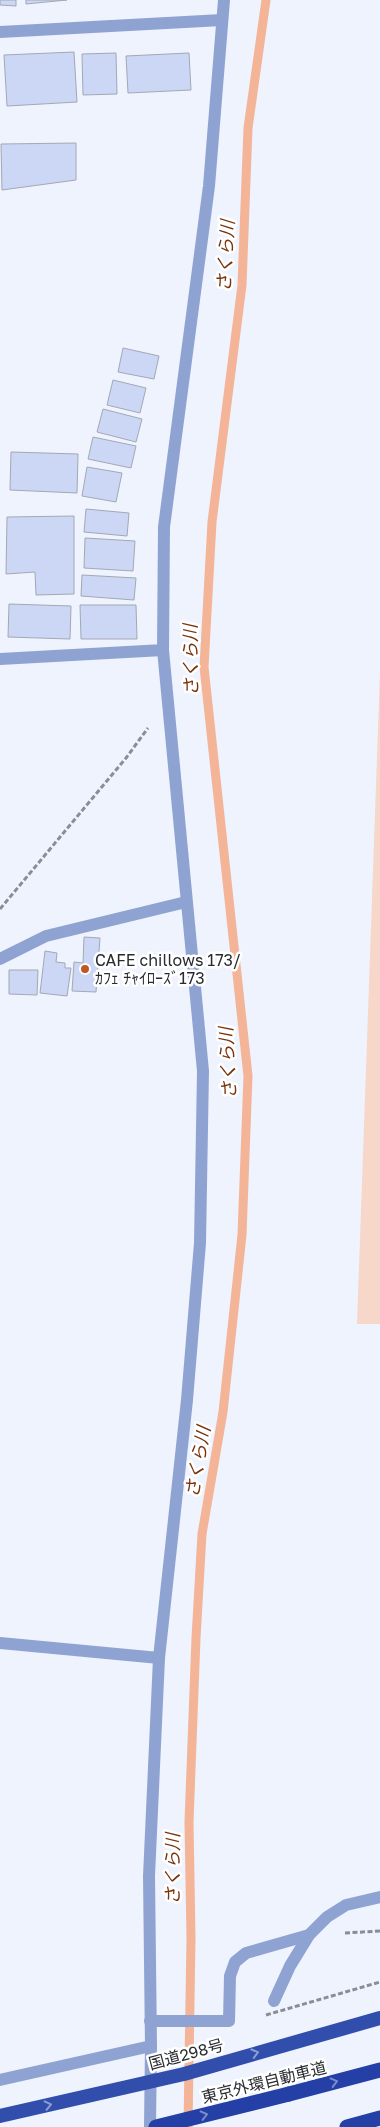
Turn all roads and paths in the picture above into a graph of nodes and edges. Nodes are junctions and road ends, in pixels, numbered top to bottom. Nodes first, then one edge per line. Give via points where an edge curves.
1 (224, 0) edge
2 (222, 20) junction
3 (0, 32) edge
4 (163, 650) junction
5 (0, 659) edge
6 (168, 701) junction
7 (186, 902) junction
8 (0, 909) edge
9 (0, 958) edge
10 (0, 1643) edge
11 (159, 1658) junction
12 (380, 1897) edge
13 (309, 1935) junction
14 (380, 1982) edge
15 (274, 2001) dead end
16 (266, 2015) dead end
17 (380, 2018) edge
18 (150, 2021) junction
19 (150, 2046) junction
20 (380, 2070) edge
21 (0, 2080) edge
22 (150, 2082) junction
23 (0, 2116) edge
24 (380, 2118) edge
25 (150, 2127) edge
26 (156, 2127) edge
27 (347, 2127) edge

1 - 2 street
2 - 3 street
2 - 4 street via 209,186 164,527
4 - 5 street
4 - 6 street
6 - 7 street
6 - 8 path via 126,758
7 - 9 street via 46,936
7 - 11 street via 203,1071 200,1244
10 - 11 street
11 - 18 street via 149,1876
12 - 13 street via 346,1905 327,1917
13 - 15 street
13 - 18 street via 246,1953 235,1962 230,1976 229,2021
14 - 16 path, bridge
22 -> 17 highway, 国道298号
18 - 19 street
19 - 21 street
19 - 22 street
26 -> 20 highway, 東京外環自動車道, bridge
23 -> 22 highway, 国道298号
22 - 25 street
24 - 27 highway

